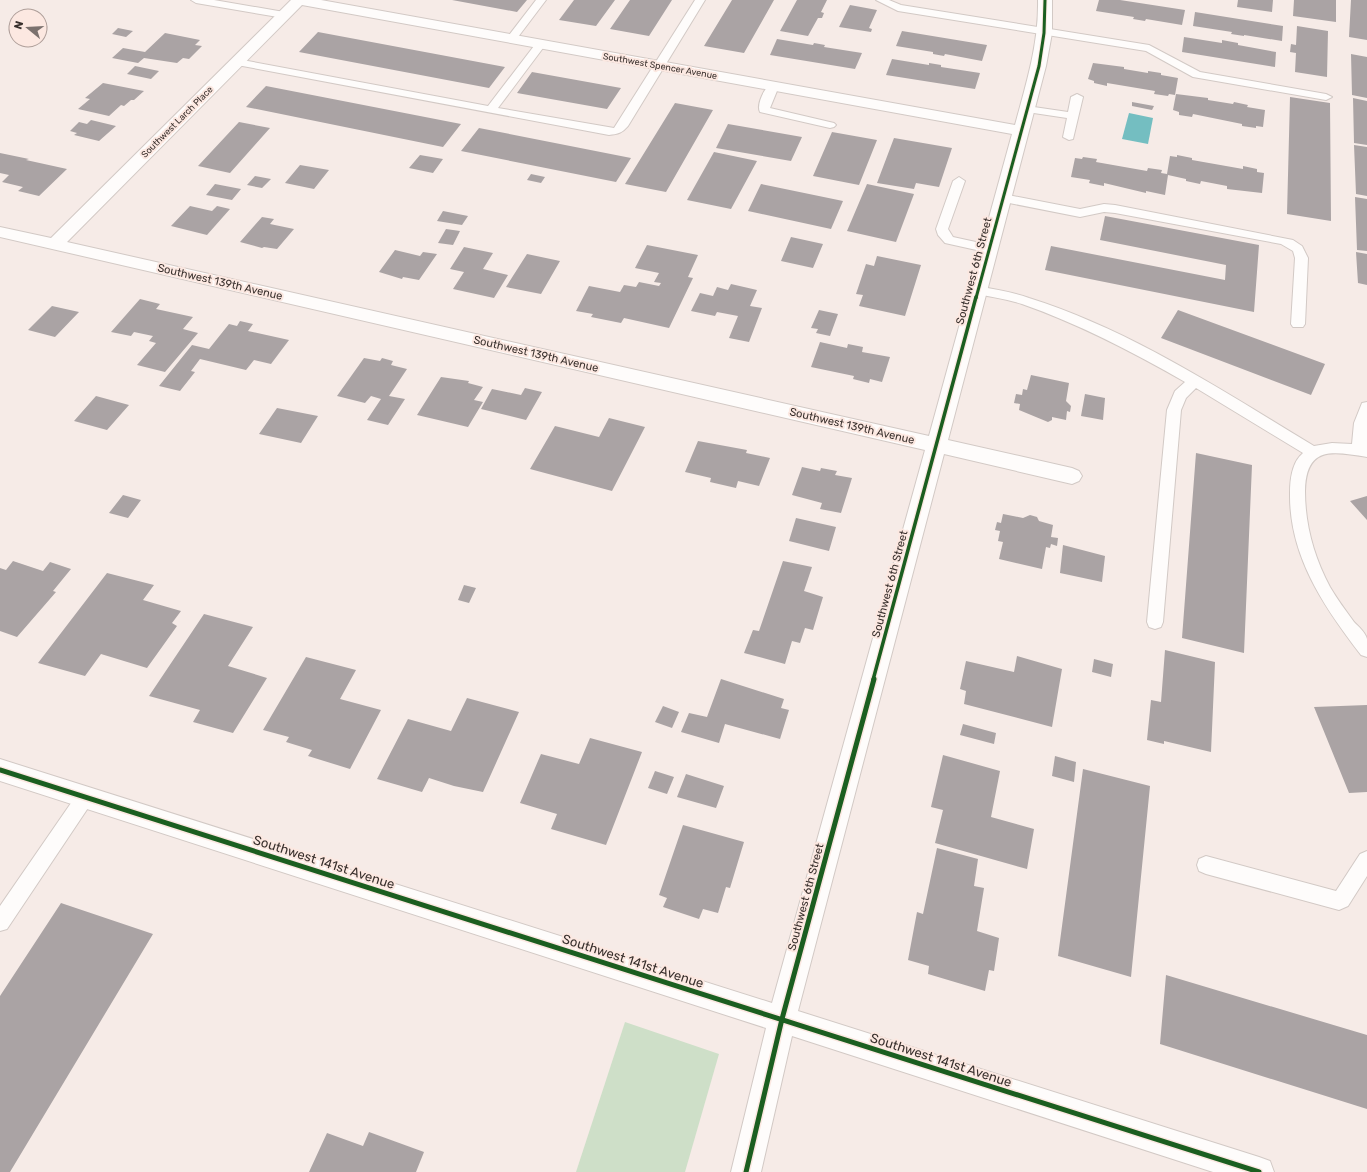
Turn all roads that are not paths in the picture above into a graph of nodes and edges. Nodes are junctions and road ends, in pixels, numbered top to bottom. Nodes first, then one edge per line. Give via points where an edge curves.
1 (196, 0) edge
2 (298, 0) edge
3 (541, 0) edge
4 (700, 0) edge
5 (881, 0) edge
6 (1045, 0) edge
7 (284, 15) junction
8 (1044, 32) junction
9 (511, 39) junction
10 (541, 44) junction
11 (237, 62) junction
12 (660, 66) junction
13 (773, 86) junction
14 (1077, 97) dead end
15 (1326, 97) dead end
16 (491, 109) junction
17 (1027, 109) junction
18 (1073, 116) junction
19 (830, 125) dead end
20 (1021, 131) junction
21 (1069, 137) dead end
22 (959, 181) dead end
23 (1003, 198) junction
24 (0, 232) edge
25 (54, 245) junction
26 (990, 249) junction
27 (979, 290) junction
28 (1298, 324) dead end
29 (1194, 382) junction
30 (1367, 407) edge
31 (937, 446) junction
32 (1363, 451) edge
33 (1313, 452) junction
34 (1072, 476) dead end
35 (1155, 622) dead end
36 (1367, 650) edge
37 (0, 770) edge
38 (86, 796) junction
39 (1367, 860) edge
40 (1206, 866) dead end
41 (0, 922) edge
42 (782, 1020) junction
43 (746, 1172) edge
44 (1259, 1172) edge

1 - 7 lane
2 - 7 street, Southwest Larch Place
2 - 9 street, Southwest Spencer Avenue
3 - 9 lane
4 - 12 lane
5 - 8 lane via 898,8
6 - 8 street, Southwest 6th Street via 1047,19
7 - 11 street, Southwest Larch Place
8 - 15 lane via 1149,48 1197,75
8 - 17 street, Southwest 6th Street
9 - 10 street, Southwest Spencer Avenue
10 - 12 street, Southwest Spencer Avenue
10 - 16 lane
11 - 16 lane
11 - 25 street, Southwest Larch Place
12 - 13 street, Southwest Spencer Avenue
12 - 16 lane via 617,131 609,132
13 - 19 lane via 764,110
13 - 20 street, Southwest Spencer Avenue
14 - 18 lane
17 - 18 lane
17 - 20 street, Southwest 6th Street
18 - 21 lane
20 - 23 street, Southwest 6th Street
22 - 26 lane via 942,229 944,235 949,240
23 - 26 street, Southwest 6th Street
23 - 28 lane via 1080,213 1104,208 1115,209 1284,241 1297,247 1302,254
24 - 25 street, Southwest 139th Avenue
25 - 31 street, Southwest 139th Avenue
26 - 27 street, Southwest 6th Street
27 - 29 lane via 1025,301 1079,323
27 - 31 street, Southwest 6th Street
29 - 33 lane
29 - 35 lane via 1180,395 1174,410
30 - 32 lane via 1358,432
31 - 34 street, Southwest 139th Avenue
31 - 42 street, Southwest 6th Street
32 - 33 lane via 1333,448
33 - 36 lane via 1303,460 1297,488 1305,544 1323,588 1340,616
37 - 38 street, Southwest 141st Avenue
38 - 41 lane
38 - 42 street, Southwest 141st Avenue
39 - 40 lane via 1339,901
42 - 43 street, Southwest 6th Street
42 - 44 street, Southwest 141st Avenue

